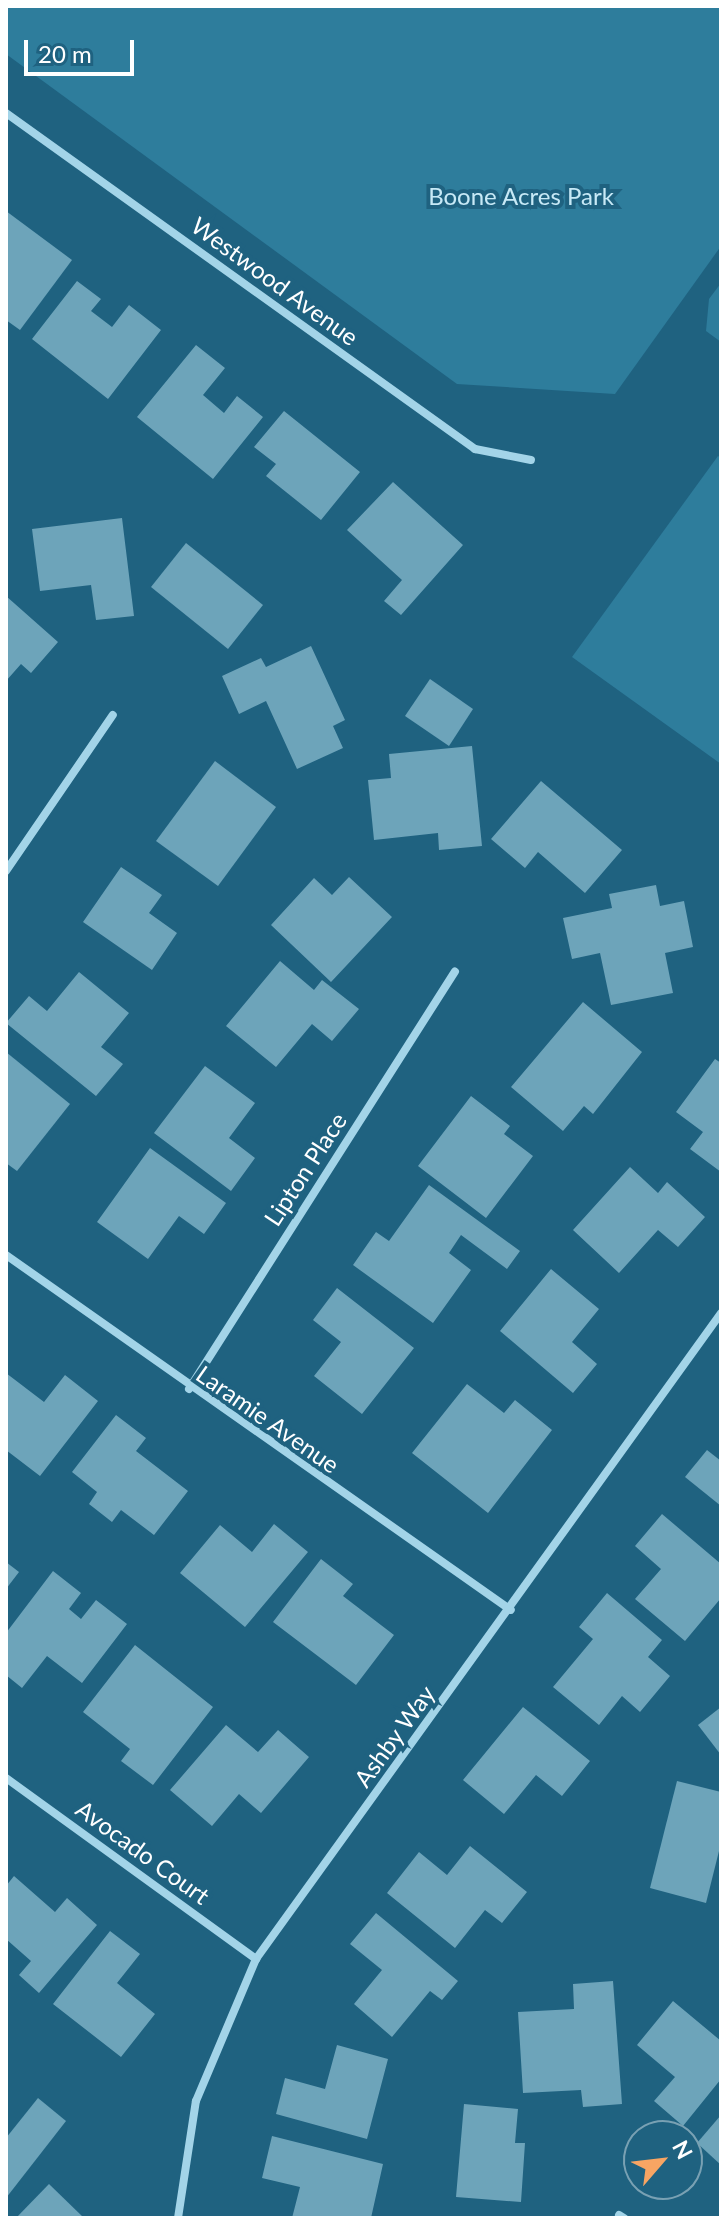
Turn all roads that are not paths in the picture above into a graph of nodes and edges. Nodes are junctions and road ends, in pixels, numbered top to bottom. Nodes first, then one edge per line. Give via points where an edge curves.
1 (6, 113) edge
2 (531, 460) dead end
3 (113, 715) dead end
4 (6, 871) edge
5 (455, 971) dead end
6 (6, 1255) edge
7 (721, 1313) edge
8 (189, 1389) junction
9 (511, 1610) junction
10 (6, 1778) edge
11 (256, 1959) junction
12 (178, 2218) edge

1 - 2 street, Westwood Avenue via 475,449
3 - 4 street
5 - 8 street, Lipton Place
6 - 8 street, Laramie Avenue
7 - 9 street, Ashby Way
8 - 9 street, Laramie Avenue
9 - 11 street, Ashby Way
10 - 11 street, Avocado Court
11 - 12 street, Ashby Way via 196,2101

